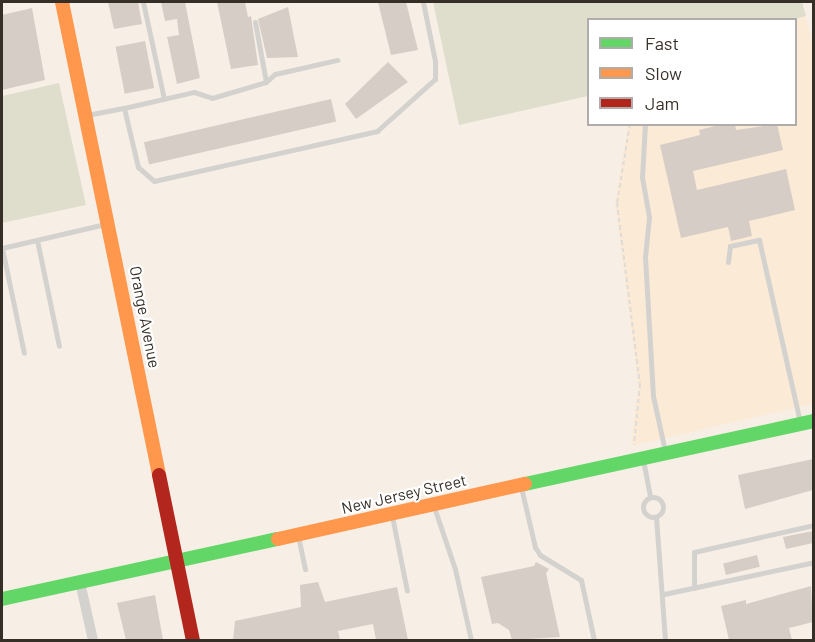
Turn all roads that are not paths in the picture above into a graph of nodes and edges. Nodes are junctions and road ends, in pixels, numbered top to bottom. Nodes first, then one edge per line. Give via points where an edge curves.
1 (62, 2) edge
2 (143, 2) edge
3 (423, 2) edge
4 (255, 22) dead end
5 (337, 60) dead end
6 (266, 82) junction
7 (164, 99) junction
8 (124, 108) junction
9 (87, 115) junction
10 (645, 126) edge
11 (109, 223) junction
12 (38, 240) junction
13 (2, 248) edge
14 (728, 262) dead end
15 (59, 346) dead end
16 (24, 353) dead end
17 (807, 422) edge
18 (665, 453) junction
19 (643, 458) junction
20 (520, 485) junction
21 (650, 497) junction
22 (434, 505) junction
23 (392, 514) junction
24 (656, 517) junction
25 (813, 525) edge
26 (298, 535) junction
27 (178, 562) junction
28 (813, 562) edge
29 (305, 569) dead end
30 (80, 582) junction
31 (694, 588) junction
32 (407, 591) dead end
33 (664, 594) junction
34 (2, 599) edge
35 (93, 640) edge
36 (193, 640) edge
37 (471, 640) edge
38 (594, 640) edge
39 (665, 640) edge

1 - 9 street, Orange Avenue
2 - 7 lane
3 - 8 lane via 435,79 377,131 154,181 138,167
4 - 6 lane
5 - 6 lane via 275,74
6 - 7 lane via 212,98 194,92
7 - 8 lane
8 - 9 lane
9 - 11 street, Orange Avenue
10 - 18 lane via 642,177 650,217 645,256 653,396
11 - 12 lane
11 - 27 street, Orange Avenue
12 - 13 lane
12 - 15 lane
13 - 16 lane
14 - 17 lane via 730,246 759,240
17 - 18 street, New Jersey Street
18 - 19 street, New Jersey Street
19 - 20 street, New Jersey Street
19 - 21 lane
20 - 22 street, New Jersey Street
20 - 38 lane via 540,555 581,580
21 - 24 lane via 662,503 662,511
21 - 24 lane via 643,508 647,515
22 - 23 street, New Jersey Street
22 - 37 lane via 455,569
23 - 26 street, New Jersey Street
23 - 32 lane
24 - 33 lane
25 - 31 lane via 694,552
26 - 27 street, New Jersey Street
26 - 29 lane
27 - 30 street, New Jersey Street
27 - 36 street, Orange Avenue
28 - 31 lane
30 - 34 street, New Jersey Street
30 - 35 street
31 - 33 lane
33 - 39 lane

